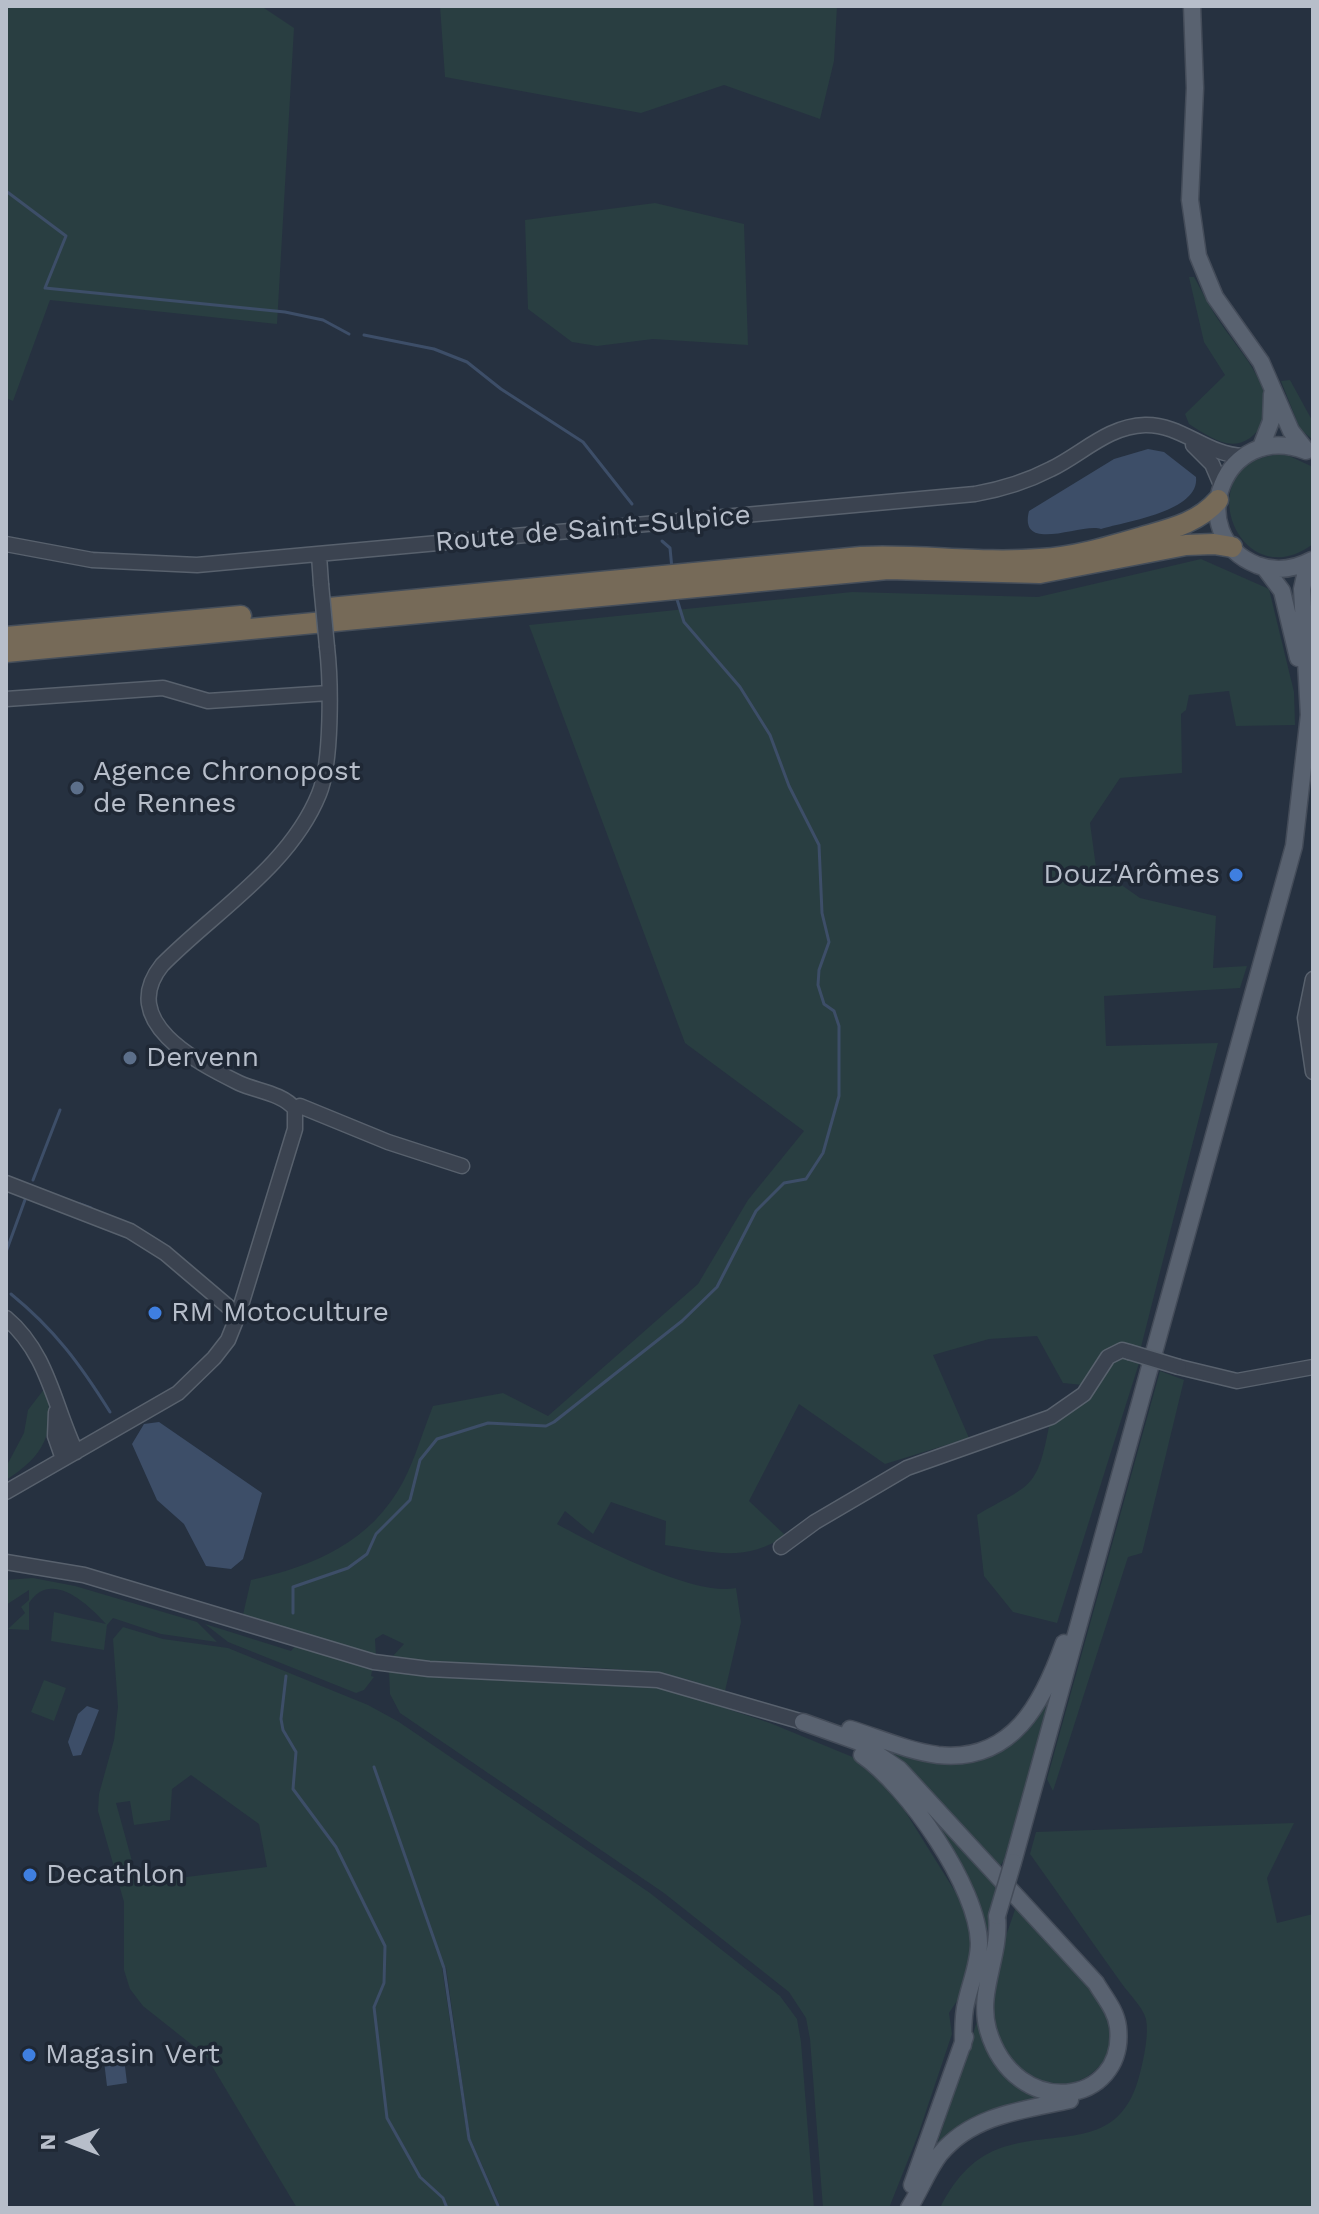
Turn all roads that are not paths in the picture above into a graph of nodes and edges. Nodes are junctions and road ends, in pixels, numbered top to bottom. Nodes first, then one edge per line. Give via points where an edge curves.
1 (1192, 6) edge
2 (1271, 384) junction
3 (1165, 428) junction
4 (1261, 447) junction
5 (1309, 452) edge
6 (1243, 456) junction
7 (1220, 493) junction
8 (6, 544) edge
9 (1232, 547) junction
10 (319, 555) junction
11 (1311, 560) edge
12 (1264, 567) junction
13 (675, 582) junction
14 (6, 637) edge
15 (6, 652) edge
16 (329, 693) junction
17 (6, 699) edge
18 (1307, 739) junction
19 (1313, 979) edge
20 (1313, 1072) edge
21 (295, 1109) junction
22 (462, 1166) dead end
23 (6, 1183) edge
24 (238, 1315) junction
25 (6, 1318) edge
26 (1313, 1367) edge
27 (70, 1456) junction
28 (6, 1492) edge
29 (1102, 1537) junction
30 (781, 1547) dead end
31 (9, 1565) edge
32 (803, 1722) junction
33 (997, 1916) junction
34 (1096, 1983) junction
35 (963, 2045) junction
36 (901, 2208) edge
37 (909, 2208) edge

1 - 2 main road via 1190,200 1195,241 1215,297
2 - 4 main road via 1271,421
2 - 5 main road via 1291,431
3 - 6 street, Route de Saint-Sulpice via 1222,453
3 - 7 street via 1212,464
3 - 10 street, Route de Saint-Sulpice via 1126,428 1029,480 975,494
4 - 5 main road via 1283,445
4 - 6 main road
6 - 7 main road
7 - 9 main road via 1220,525
7 - 13 highway via 1200,517 1183,524 1060,557 887,556
8 - 10 street, Route de Saint-Sulpice via 142,565
9 - 12 main road
9 - 13 highway via 1186,545 1040,573 888,569
10 - 16 street, bridge
11 - 12 main road via 1287,569
11 - 18 main road via 1302,589 1310,697
12 - 18 main road via 1278,582 1285,601 1302,675
13 - 14 highway
13 - 15 highway
16 - 17 street via 208,701 163,688
16 - 21 street via 321,791 303,823 264,871 162,965 147,994 153,1020 165,1038
18 - 29 main road via 1302,798 1282,893
19 - 20 street via 1305,1018
21 - 22 street via 300,1106
21 - 24 street via 295,1129
23 - 24 street via 130,1231 165,1253
24 - 27 street via 228,1340 190,1384
25 - 27 street via 37,1352
26 - 30 street, bridge via 1237,1381 1122,1350 1108,1357 1084,1394 1051,1417 907,1468
27 - 28 street
29 - 32 main road via 1044,1696 1027,1721 1006,1737 970,1752 938,1755 842,1727
29 - 33 main road, bridge
31 - 32 street via 84,1575 374,1662 658,1680
32 - 34 main road via 859,1742 899,1769
32 - 35 main road via 888,1776 909,1800 970,1898 979,1947 964,2011
33 - 34 main road via 999,1938 985,1996 986,2018 995,2048 1023,2083 1048,2093 1067,2093 1093,2082 1106,2069 1116,2051 1118,2027
33 - 35 main road
34 - 37 main road via 1116,2001 1125,2027 1124,2048 1112,2074 1081,2097 972,2127 940,2154
35 - 36 main road

